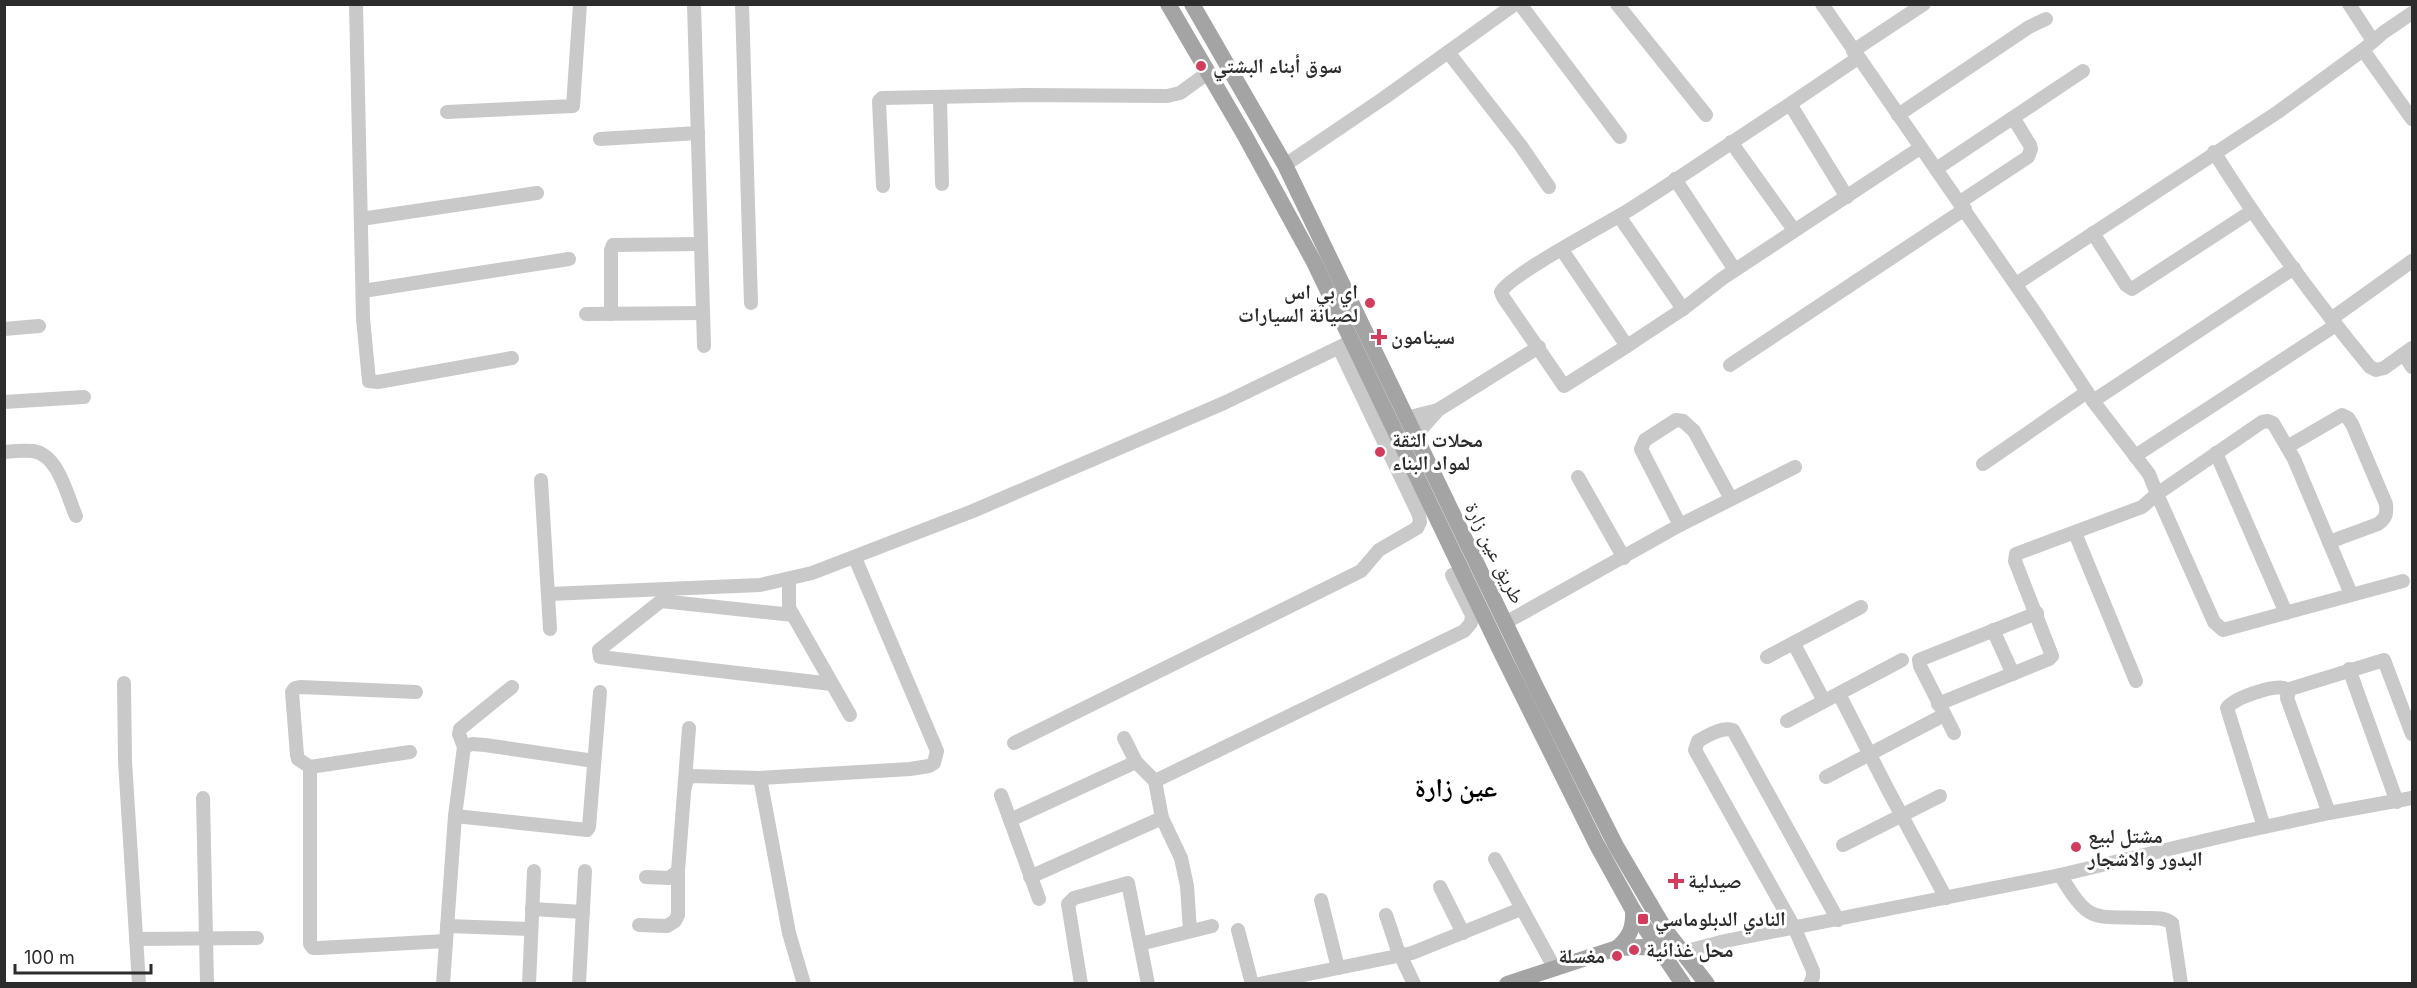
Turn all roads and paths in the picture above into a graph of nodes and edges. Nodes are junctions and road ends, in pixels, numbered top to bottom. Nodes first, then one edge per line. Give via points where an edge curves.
1 (356, 4) edge
2 (580, 4) edge
3 (694, 4) edge
4 (742, 4) edge
5 (1168, 4) edge
6 (1192, 4) edge
7 (1515, 4) edge
8 (1520, 4) edge
9 (1617, 4) edge
10 (1822, 4) edge
11 (1924, 4) edge
12 (2349, 4) edge
13 (2412, 13) edge
14 (2046, 19) dead end
15 (2368, 45) junction
16 (1448, 52) junction
17 (1856, 54) junction
18 (2083, 71) dead end
19 (1209, 72) junction
20 (940, 98) junction
21 (1790, 104) junction
22 (447, 112) dead end
23 (1707, 115) dead end
24 (1898, 115) junction
25 (2014, 119) junction
26 (2412, 119) edge
27 (698, 134) junction
28 (1620, 137) dead end
29 (600, 139) dead end
30 (1731, 142) junction
31 (1920, 148) junction
32 (2214, 152) junction
33 (1285, 165) junction
34 (1936, 170) junction
35 (1676, 179) junction
36 (942, 184) dead end
37 (884, 186) dead end
38 (1549, 187) dead end
39 (537, 193) dead end
40 (1847, 197) junction
41 (1962, 206) junction
42 (2252, 211) junction
43 (1619, 216) junction
44 (361, 219) junction
45 (1794, 230) junction
46 (2093, 233) junction
47 (701, 244) junction
48 (1563, 250) junction
49 (569, 259) dead end
50 (2412, 261) edge
51 (2294, 268) junction
52 (1735, 270) junction
53 (2016, 284) junction
54 (363, 291) junction
55 (751, 303) dead end
56 (1683, 309) junction
57 (703, 313) junction
58 (586, 314) dead end
59 (611, 314) junction
60 (2333, 322) junction
61 (39, 326) dead end
62 (4, 328) edge
63 (1345, 345) junction
64 (704, 346) dead end
65 (1627, 346) junction
66 (1539, 347) junction
67 (2408, 351) edge
68 (512, 358) dead end
69 (1730, 365) dead end
70 (2412, 367) edge
71 (84, 397) dead end
72 (2090, 397) junction
73 (4, 402) edge
74 (1438, 410) junction
75 (1406, 418) junction
76 (1415, 436) junction
77 (2287, 447) junction
78 (4, 452) edge
79 (2216, 453) junction
80 (2135, 456) junction
81 (1983, 464) dead end
82 (1794, 467) dead end
83 (1578, 477) dead end
84 (541, 480) dead end
85 (2157, 494) junction
86 (1731, 500) junction
87 (76, 516) dead end
88 (1680, 525) junction
89 (2074, 533) junction
90 (2329, 542) junction
91 (855, 558) junction
92 (1624, 558) junction
93 (1452, 575) dead end
94 (789, 580) junction
95 (2403, 581) dead end
96 (549, 594) junction
97 (2351, 594) junction
98 (1861, 607) dead end
99 (2037, 613) junction
100 (2286, 613) junction
101 (793, 615) junction
102 (1505, 623) junction
103 (550, 629) dead end
104 (1994, 630) junction
105 (1794, 644) junction
106 (1767, 657) dead end
107 (1902, 660) dead end
108 (2349, 669) junction
109 (2013, 674) junction
110 (2136, 681) dead end
111 (123, 683) dead end
112 (832, 684) junction
113 (512, 687) dead end
114 (416, 692) dead end
115 (600, 692) dead end
116 (1839, 693) junction
117 (2287, 693) junction
118 (1824, 701) junction
119 (1941, 709) junction
120 (850, 715) dead end
121 (1787, 721) dead end
122 (689, 728) dead end
123 (1954, 733) dead end
124 (2412, 734) edge
125 (1124, 738) dead end
126 (1014, 743) dead end
127 (464, 747) junction
128 (410, 752) dead end
129 (1869, 754) junction
130 (594, 761) junction
131 (1136, 762) junction
132 (310, 767) junction
133 (1826, 777) dead end
134 (760, 778) junction
135 (1155, 781) junction
136 (685, 786) junction
137 (1001, 795) dead end
138 (1940, 796) dead end
139 (203, 798) dead end
140 (2412, 798) edge
141 (2397, 802) junction
142 (2329, 813) junction
143 (1901, 815) junction
144 (455, 816) junction
145 (1162, 818) junction
146 (1010, 820) junction
147 (2264, 827) junction
148 (1842, 845) dead end
149 (1495, 859) dead end
150 (534, 871) dead end
151 (585, 871) dead end
152 (678, 872) junction
153 (2060, 875) junction
154 (646, 877) dead end
155 (1030, 877) junction
156 (1440, 887) dead end
157 (1946, 898) junction
158 (1039, 899) dead end
159 (1321, 900) dead end
160 (532, 909) junction
161 (1521, 909) junction
162 (1633, 910) junction
163 (583, 912) junction
164 (1386, 915) dead end
165 (1838, 920) junction
166 (639, 925) dead end
167 (447, 926) junction
168 (1212, 926) dead end
169 (1794, 928) junction
170 (530, 929) junction
171 (1238, 930) dead end
172 (1190, 931) junction
173 (1463, 933) junction
174 (206, 938) junction
175 (258, 938) dead end
176 (136, 939) junction
177 (446, 941) junction
178 (1140, 944) junction
179 (1617, 948) junction
180 (1661, 952) junction
181 (1683, 952) junction
182 (1400, 956) junction
183 (1338, 968) junction
184 (1555, 969) junction
185 (139, 984) edge
186 (207, 984) edge
187 (443, 984) edge
188 (528, 984) edge
189 (579, 984) edge
190 (804, 984) edge
191 (1081, 984) edge
192 (1148, 984) edge
193 (1252, 984) edge
194 (1259, 984) edge
195 (1414, 984) edge
196 (1507, 984) edge
197 (1683, 984) edge
198 (1707, 984) edge
199 (1810, 984) edge
200 (2181, 984) edge

1 - 44 street
2 - 22 street via 573,106
3 - 27 street
4 - 55 street
5 - 19 main road, طريق عين زارة
6 - 33 main road, طريق عين زارة
7 - 16 street
8 - 28 street
9 - 23 street
10 - 17 street
11 - 17 street
12 - 15 street
13 - 15 street
14 - 24 street
15 - 26 street
15 - 32 street via 2278,112
16 - 33 street
16 - 38 street
17 - 21 street
17 - 24 street
18 - 25 street
19 - 20 street via 1180,93 1167,96
19 - 63 main road, طريق عين زارة via 1293,224
20 - 36 street
20 - 37 street via 879,101
21 - 30 street
21 - 40 street
24 - 31 street
25 - 34 street
25 - 41 street via 2030,145 2028,158
27 - 29 street
27 - 47 street
30 - 35 street
30 - 45 street
31 - 34 street
31 - 40 street
32 - 42 street
32 - 46 street
33 - 75 main road, طريق عين زارة
34 - 41 street
35 - 43 street
35 - 52 street
39 - 44 street
40 - 45 street
41 - 53 street
41 - 69 street via 1827,303
42 - 46 street via 2132,289
42 - 51 street
43 - 48 street
43 - 56 street
44 - 54 street
45 - 52 street
46 - 53 street
47 - 57 street
47 - 59 street via 613,245
48 - 65 street
48 - 66 street via 1501,292
49 - 54 street
50 - 60 street
51 - 60 street
51 - 72 street
52 - 56 street
53 - 72 street
54 - 68 street via 369,381
56 - 65 street
57 - 59 street
57 - 64 street
58 - 59 street
60 - 67 street via 2376,370
60 - 80 street
61 - 62 street
63 - 91 street via 1224,403
63 - 126 street via 1419,515 1417,528 1379,550 1361,571
63 - 162 main road, طريق عين زارة
65 - 66 street via 1564,386
66 - 74 street
67 - 70 street
71 - 73 street
72 - 80 street
72 - 81 street
74 - 75 street
74 - 76 street
75 - 76 main road, طريق عين زارة
76 - 102 main road, طريق عين زارة
77 - 79 street via 2268,421
77 - 90 street
77 - 90 street via 2342,415 2352,424 2387,513 2378,524
78 - 87 street via 35,451 46,457 55,465
79 - 85 street
79 - 100 street
80 - 85 street via 2149,474
82 - 86 street
83 - 92 street
84 - 96 street
85 - 89 street via 2142,507
85 - 100 street via 2218,628 2230,630
86 - 88 street
86 - 88 street via 1694,431 1676,420 1645,440 1641,450
88 - 92 street
89 - 99 street via 2016,554 2015,561
89 - 110 street
90 - 97 street
91 - 94 street
91 - 134 street via 937,751 934,763 910,769
92 - 102 street
93 - 135 street via 1472,615 1464,631
94 - 96 street via 760,585
94 - 101 street via 789,608
95 - 97 street
96 - 103 street
97 - 100 street
98 - 105 street
99 - 104 street
99 - 109 street via 2052,656
101 - 112 street
101 - 112 street via 662,601 599,650 600,657
102 - 181 main road, طريق عين زارة via 1616,846 1666,931
104 - 109 street
104 - 119 street via 1919,660
105 - 106 street
105 - 118 street
107 - 116 street
108 - 117 street
108 - 124 street via 2382,659 2386,662
108 - 141 street
109 - 119 street
111 - 176 street
112 - 120 street
113 - 127 street via 460,729
114 - 132 street via 295,688 292,692 297,755
115 - 130 street
116 - 118 street
116 - 129 street
117 - 142 street
117 - 147 street via 2284,688 2274,688 2232,702 2227,708
118 - 121 street
119 - 123 street
119 - 129 street
122 - 136 street
125 - 131 street
127 - 130 street via 485,745
127 - 144 street
128 - 132 street
129 - 133 street
129 - 143 street
130 - 144 street via 587,830
131 - 135 street
131 - 146 street
132 - 177 street via 310,944 319,948
134 - 136 street via 691,776
134 - 190 street via 789,933
135 - 145 street
136 - 152 street
137 - 146 street
138 - 143 street
139 - 174 street
140 - 141 street
141 - 142 street
142 - 147 street
143 - 148 street
143 - 157 street
144 - 167 street
145 - 155 street
145 - 172 street via 1184,866
146 - 155 street
147 - 153 street
149 - 161 street
150 - 160 street
151 - 163 street
152 - 154 street via 669,878
152 - 166 street via 675,921 667,926
153 - 157 street
153 - 200 street via 2089,914 2163,919 2172,923
155 - 158 street
156 - 173 street
157 - 165 street
159 - 183 street
160 - 163 street
160 - 170 street
161 - 173 street
161 - 184 street
162 - 179 main road via 1631,932
162 - 180 main road, طريق عين زارة
163 - 189 street
164 - 182 street
165 - 169 street
165 - 169 street via 1733,730 1720,730 1698,741 1695,750
167 - 170 street
167 - 177 street
168 - 172 street
169 - 181 street
169 - 199 street via 1813,970
170 - 188 street
171 - 193 street
172 - 178 street
173 - 182 street
174 - 175 street
174 - 176 street
174 - 186 street
176 - 185 street
177 - 187 street
178 - 191 street via 1128,883 1070,901 1068,909
178 - 192 street
179 - 180 main road via 1644,947
179 - 184 main road
180 - 197 main road, طريق عين زارة
181 - 198 main road, طريق عين زارة
182 - 183 street
182 - 195 street
183 - 194 street
184 - 196 main road

